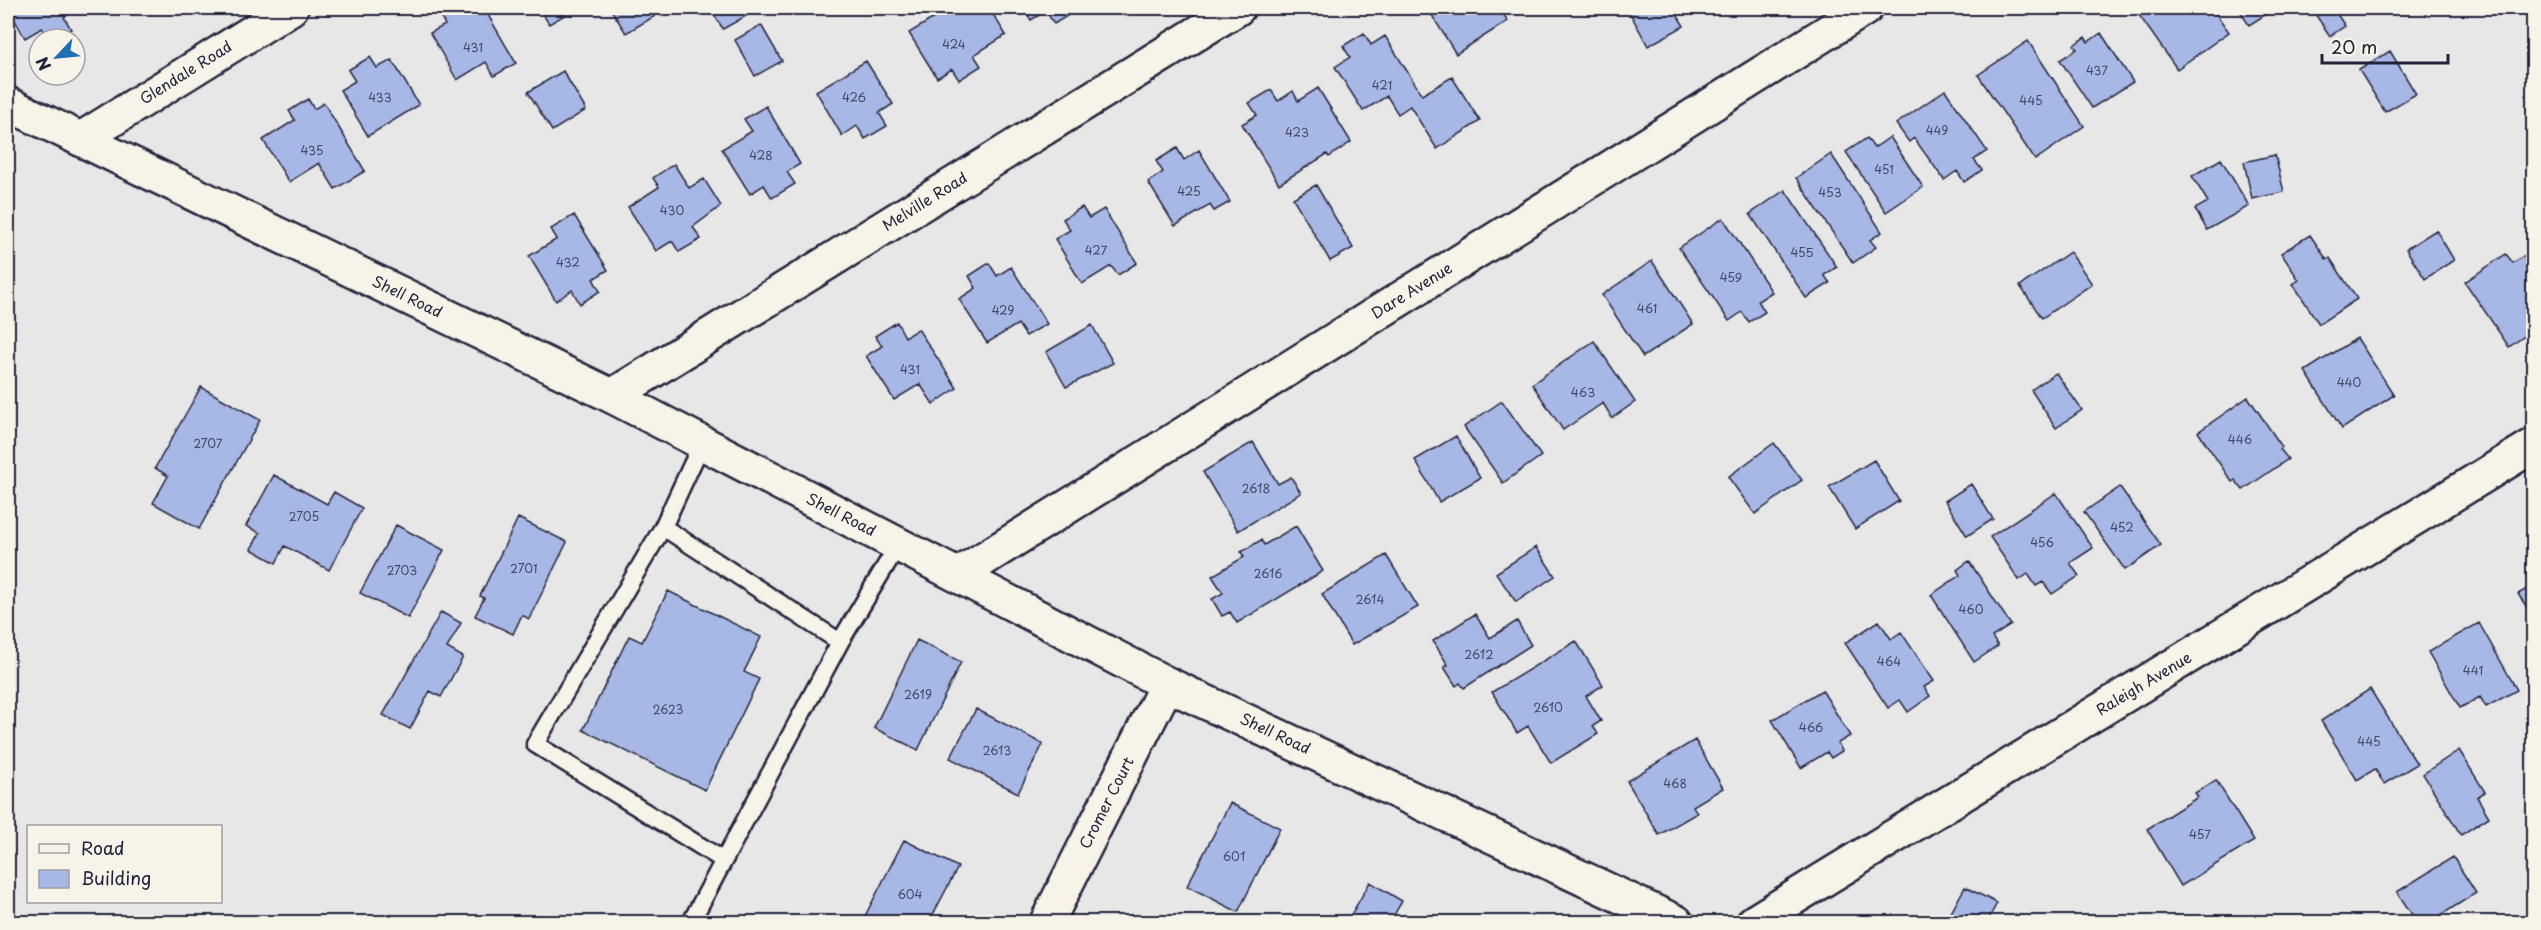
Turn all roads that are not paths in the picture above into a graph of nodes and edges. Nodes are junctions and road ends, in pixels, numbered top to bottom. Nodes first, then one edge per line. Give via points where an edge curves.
1 (291, 8) edge
2 (1238, 8) edge
3 (1866, 8) edge
4 (8, 104) edge
5 (81, 140) junction
6 (612, 396) junction
7 (702, 443) junction
8 (2534, 445) edge
9 (663, 527) junction
10 (898, 545) junction
11 (958, 575) junction
12 (840, 642) junction
13 (1167, 684) junction
14 (723, 860) junction
15 (692, 922) edge
16 (1047, 922) edge
17 (1676, 922) edge
18 (1754, 922) edge

1 - 5 street, Glendale Road
2 - 6 street, Melville Road
3 - 11 street, Dare Avenue
4 - 5 street, Shell Road
5 - 6 street, Shell Road
6 - 7 street, Shell Road
7 - 9 lane
7 - 10 street, Shell Road
8 - 18 street, Raleigh Avenue
9 - 12 lane
9 - 14 lane via 535,744
10 - 11 street, Shell Road
10 - 12 lane
11 - 13 street, Shell Road
12 - 14 lane
13 - 16 street, Cromer Court
13 - 17 street, Shell Road
14 - 15 lane

